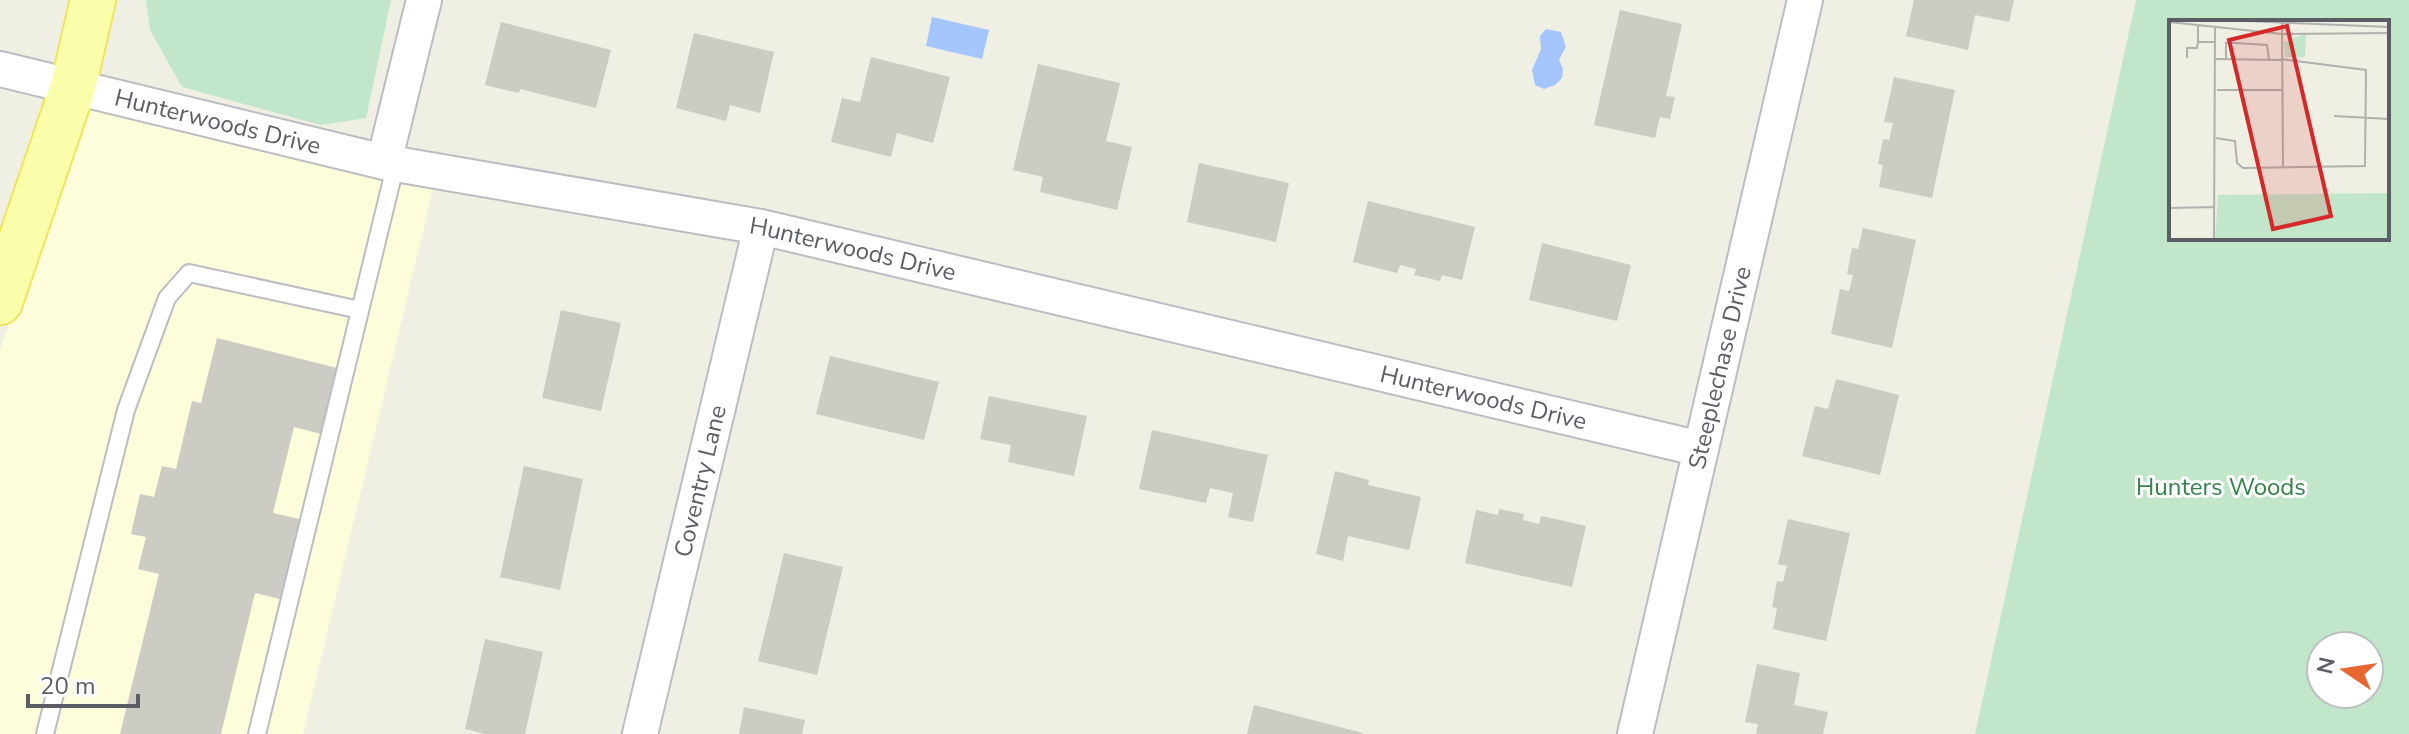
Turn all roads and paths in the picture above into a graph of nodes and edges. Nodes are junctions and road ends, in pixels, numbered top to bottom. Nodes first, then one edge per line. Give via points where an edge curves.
1 (93, 0) edge
2 (424, 0) edge
3 (1805, 0) edge
4 (0, 69) edge
5 (73, 87) junction
6 (390, 162) junction
7 (761, 227) junction
8 (0, 302) edge
9 (360, 310) junction
10 (1701, 449) junction
11 (45, 734) edge
12 (257, 734) edge
13 (640, 734) edge
14 (1635, 734) edge

1 - 5 main road
2 - 6 street
3 - 10 street, Steeplechase Drive
4 - 5 street, Hunterwoods Drive
5 - 6 street, Hunterwoods Drive
5 - 8 main road
6 - 7 street, Hunterwoods Drive
6 - 9 lane
7 - 10 street, Hunterwoods Drive
7 - 13 street, Coventry Lane
9 - 11 lane via 189,273 167,298 126,410
9 - 12 lane
10 - 14 street, Steeplechase Drive

